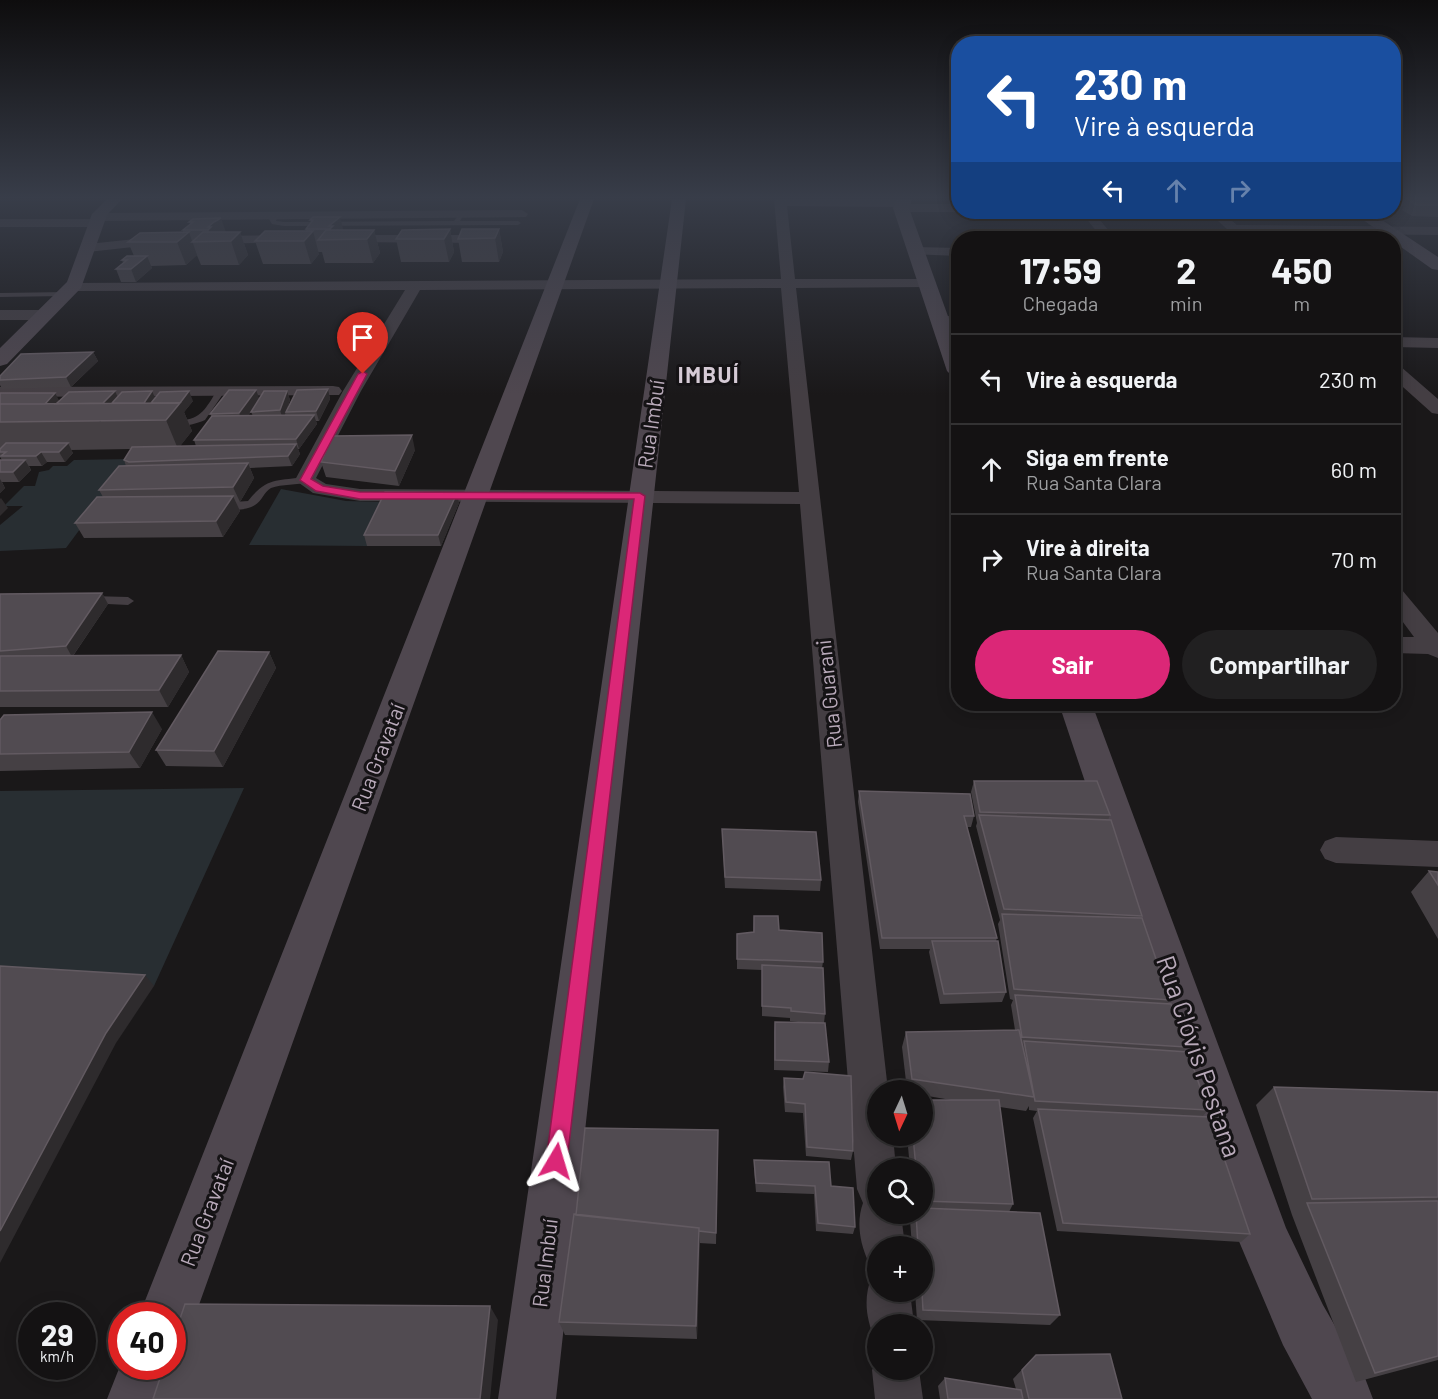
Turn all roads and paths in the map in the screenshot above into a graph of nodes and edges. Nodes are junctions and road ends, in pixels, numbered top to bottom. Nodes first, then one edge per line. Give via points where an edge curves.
1 (80, 264) edge
2 (562, 264) edge
3 (671, 264) edge
4 (786, 264) edge
5 (920, 264) edge
6 (1419, 264) edge
7 (1438, 279) edge
8 (928, 283) junction
9 (668, 284) junction
10 (788, 284) junction
11 (415, 285) junction
12 (554, 285) junction
13 (68, 291) junction
14 (0, 295) edge
15 (0, 315) edge
16 (44, 315) junction
17 (950, 321) edge
18 (1401, 342) edge
19 (1438, 343) edge
20 (0, 360) edge
21 (1401, 376) edge
22 (352, 391) junction
23 (0, 392) edge
24 (221, 392) junction
25 (1438, 409) edge
26 (161, 423) edge
27 (305, 480) junction
28 (476, 495) junction
29 (640, 496) junction
30 (808, 498) junction
31 (208, 507) edge
32 (81, 600) edge
33 (128, 601) dead end
34 (1401, 604) edge
35 (1401, 646) edge
36 (1436, 648) edge
37 (1077, 711) edge
38 (1336, 850) dead end
39 (1438, 854) edge
40 (875, 1158) edge
41 (172, 1302) edge
42 (143, 1380) edge
43 (897, 1380) edge
44 (136, 1399) edge
45 (527, 1399) edge
46 (898, 1399) edge
47 (1344, 1399) edge

1 - 13 street
2 - 12 street, Rua Gravataí
3 - 9 street, Rua Imbuí
4 - 10 street, Rua Guarani
5 - 8 street
6 - 7 street
8 - 10 street
8 - 17 street
9 - 10 street
9 - 12 street
9 - 29 street, Rua Imbuí
10 - 30 street, Rua Guarani
11 - 12 street
11 - 13 street
11 - 22 street
12 - 28 street, Rua Gravataí
13 - 14 lane
13 - 16 street
15 - 16 street
16 - 20 street
18 - 19 street
21 - 25 street
22 - 24 street
22 - 27 street
23 - 24 street
24 - 26 lane via 201,420
27 - 28 street via 320,489 351,495
27 - 31 lane via 270,485 244,506
28 - 29 street
28 - 41 street, Rua Gravataí
29 - 30 street
29 - 45 street, Rua Imbuí
30 - 40 street, Rua Guarani
32 - 33 lane
34 - 36 street
35 - 36 street
37 - 47 street, Rua Clóvis Pestana via 1264,1239 1303,1325
38 - 39 street
42 - 44 street
43 - 46 street

